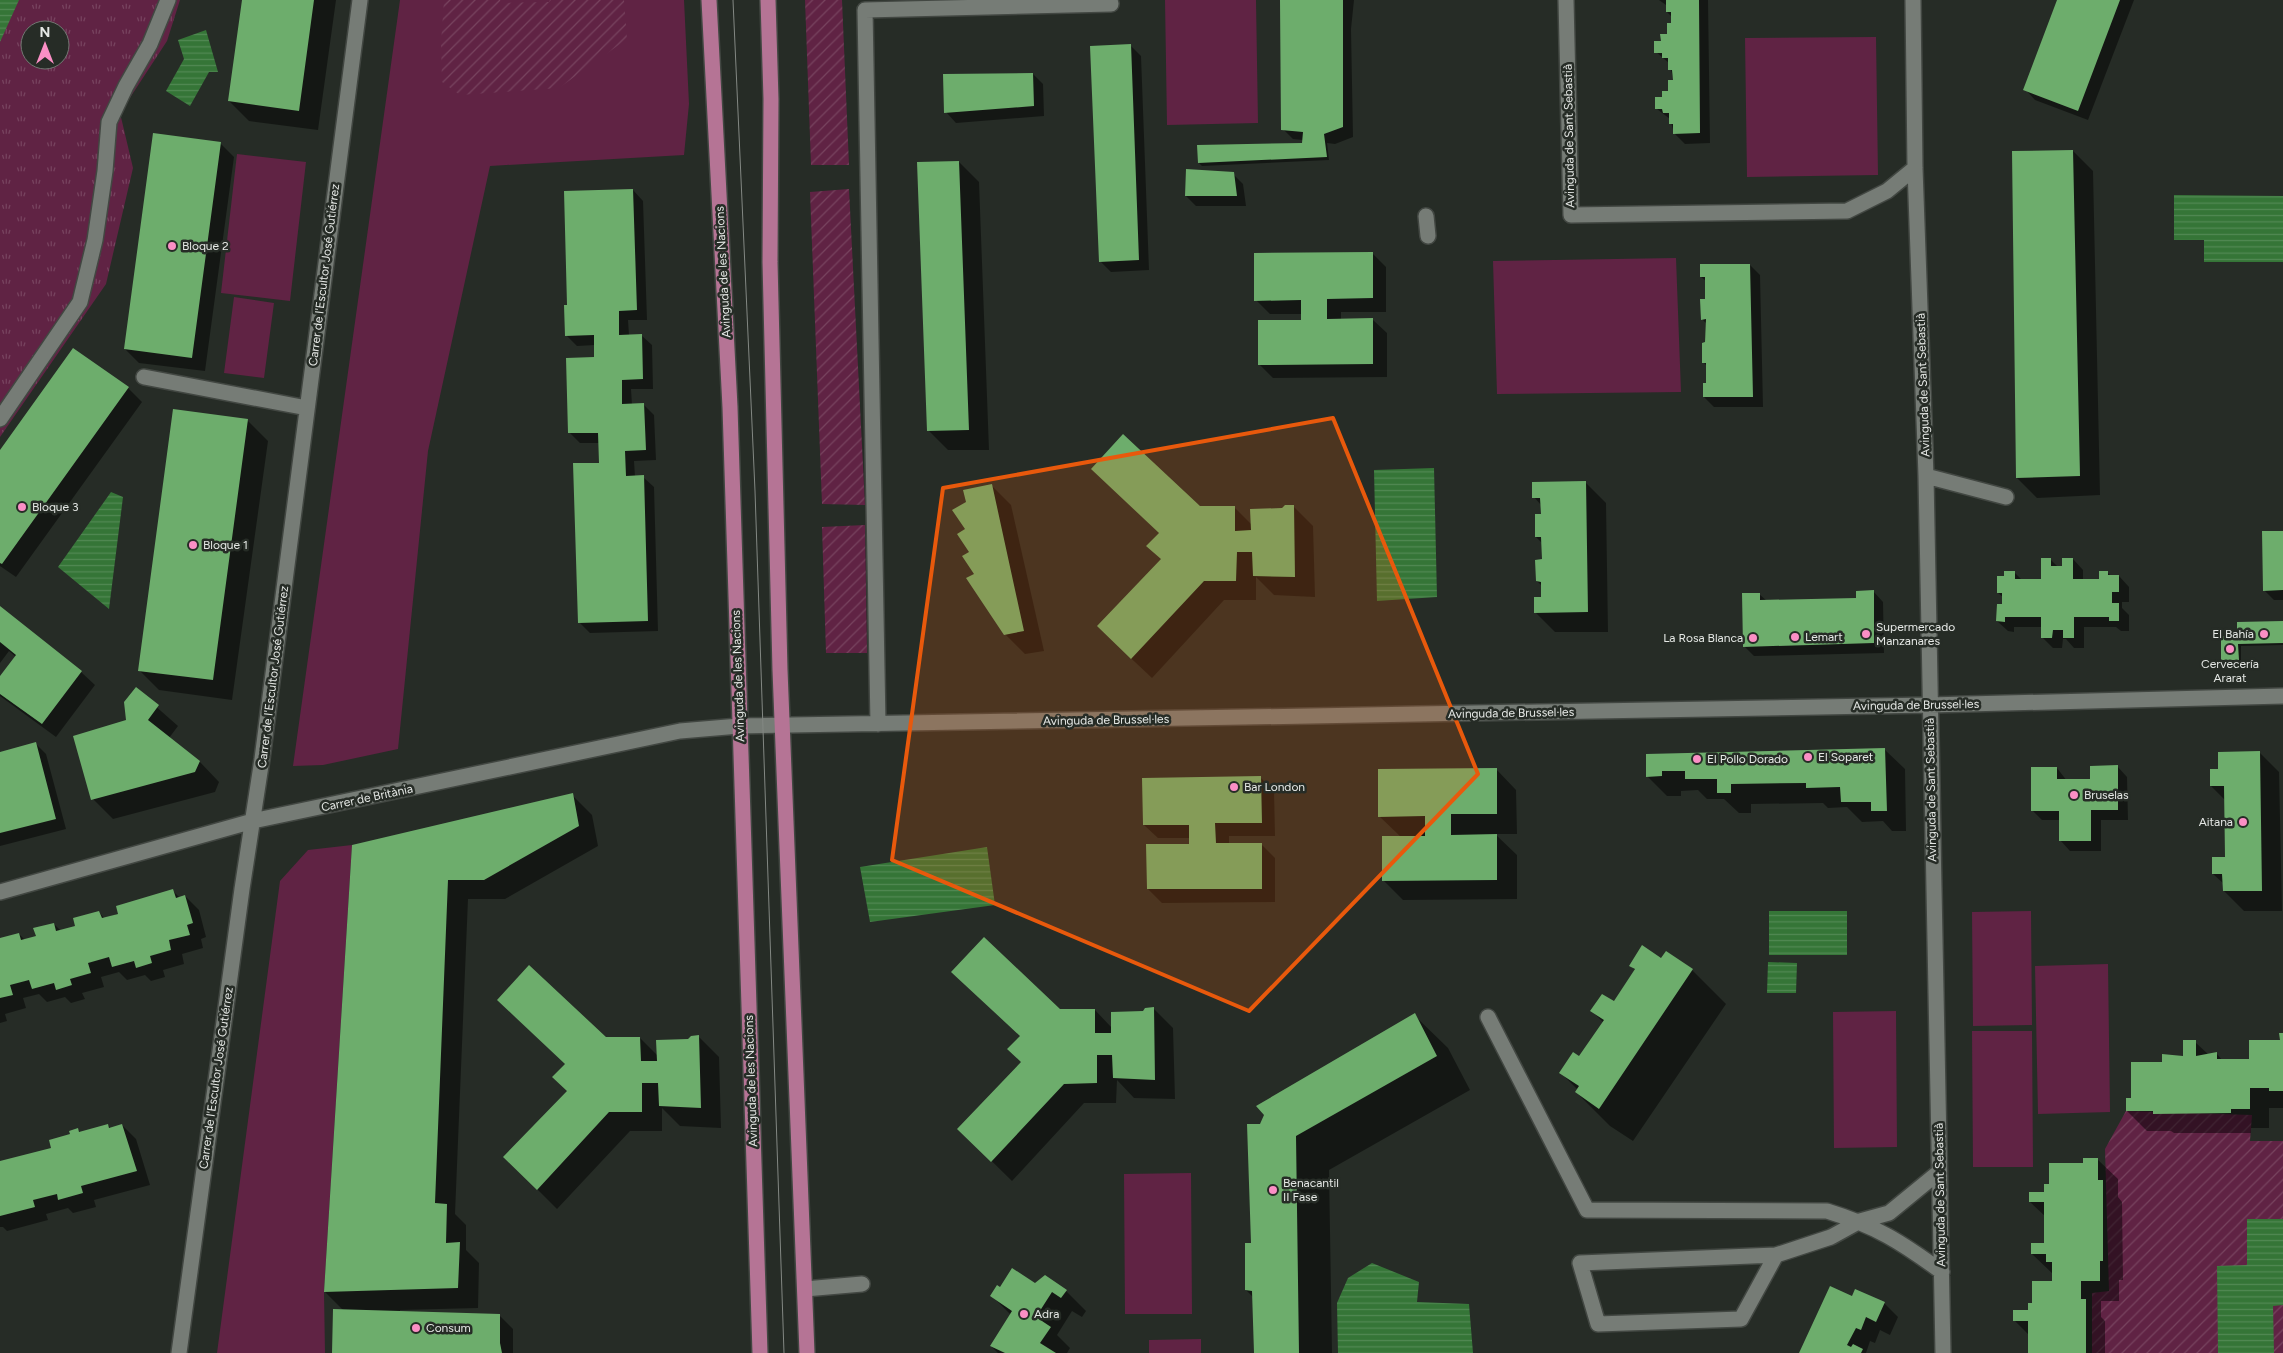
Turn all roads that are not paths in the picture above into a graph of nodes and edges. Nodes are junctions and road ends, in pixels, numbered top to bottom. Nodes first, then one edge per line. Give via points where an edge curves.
1 (168, 0) edge
2 (360, 0) edge
3 (709, 0) edge
4 (768, 0) edge
5 (1110, 0) edge
6 (1566, 0) edge
7 (1913, 0) edge
8 (1915, 168) junction
9 (1426, 216) dead end
10 (1428, 236) dead end
11 (144, 377) dead end
12 (308, 408) junction
13 (0, 419) edge
14 (1926, 476) junction
15 (2006, 497) dead end
16 (2283, 696) edge
17 (1930, 705) junction
18 (878, 724) junction
19 (739, 726) junction
20 (782, 726) junction
21 (253, 821) junction
22 (0, 892) edge
23 (1488, 1017) dead end
24 (1939, 1172) junction
25 (1860, 1221) junction
26 (1776, 1255) junction
27 (1942, 1272) junction
28 (862, 1284) dead end
29 (804, 1289) junction
30 (179, 1353) edge
31 (760, 1353) edge
32 (807, 1353) edge
33 (1943, 1353) edge

1 - 13 street via 150,44 109,122 95,240 80,302
2 - 12 street, Carrer de l'Escultor José Gutiérrez
3 - 19 main road, Avinguda de les Nacions via 730,407
4 - 20 main road via 770,262
5 - 18 street via 1110,4 865,10
6 - 8 street, Avinguda de Sant Sebastià via 1571,215 1847,211 1887,191
7 - 8 street, Avinguda de Sant Sebastià
8 - 14 street, Avinguda de Sant Sebastià
9 - 10 street
11 - 12 street
12 - 21 street, Carrer de l'Escultor José Gutiérrez
14 - 15 street
14 - 17 street, Avinguda de Sant Sebastià
16 - 17 street, Avinguda de Brussel·les
17 - 18 street, Avinguda de Brussel·les
17 - 24 street, Avinguda de Sant Sebastià
18 - 20 street, Avinguda de Brussel·les
19 - 20 street, Avinguda de Brussel·les
19 - 21 street, Carrer de Britània via 680,731
19 - 31 main road, Avinguda de les Nacions
20 - 29 main road
21 - 22 street, Carrer de Britània
21 - 30 street, Carrer de l'Escultor José Gutiérrez
23 - 25 street via 1587,1210 1827,1211
24 - 25 street via 1889,1213
24 - 27 street, Avinguda de Sant Sebastià
25 - 26 street via 1831,1237
25 - 27 street via 1900,1241
26 - 26 street via 1741,1319 1598,1324 1580,1263
27 - 33 street, Avinguda de Sant Sebastià
28 - 29 street
29 - 32 main road

